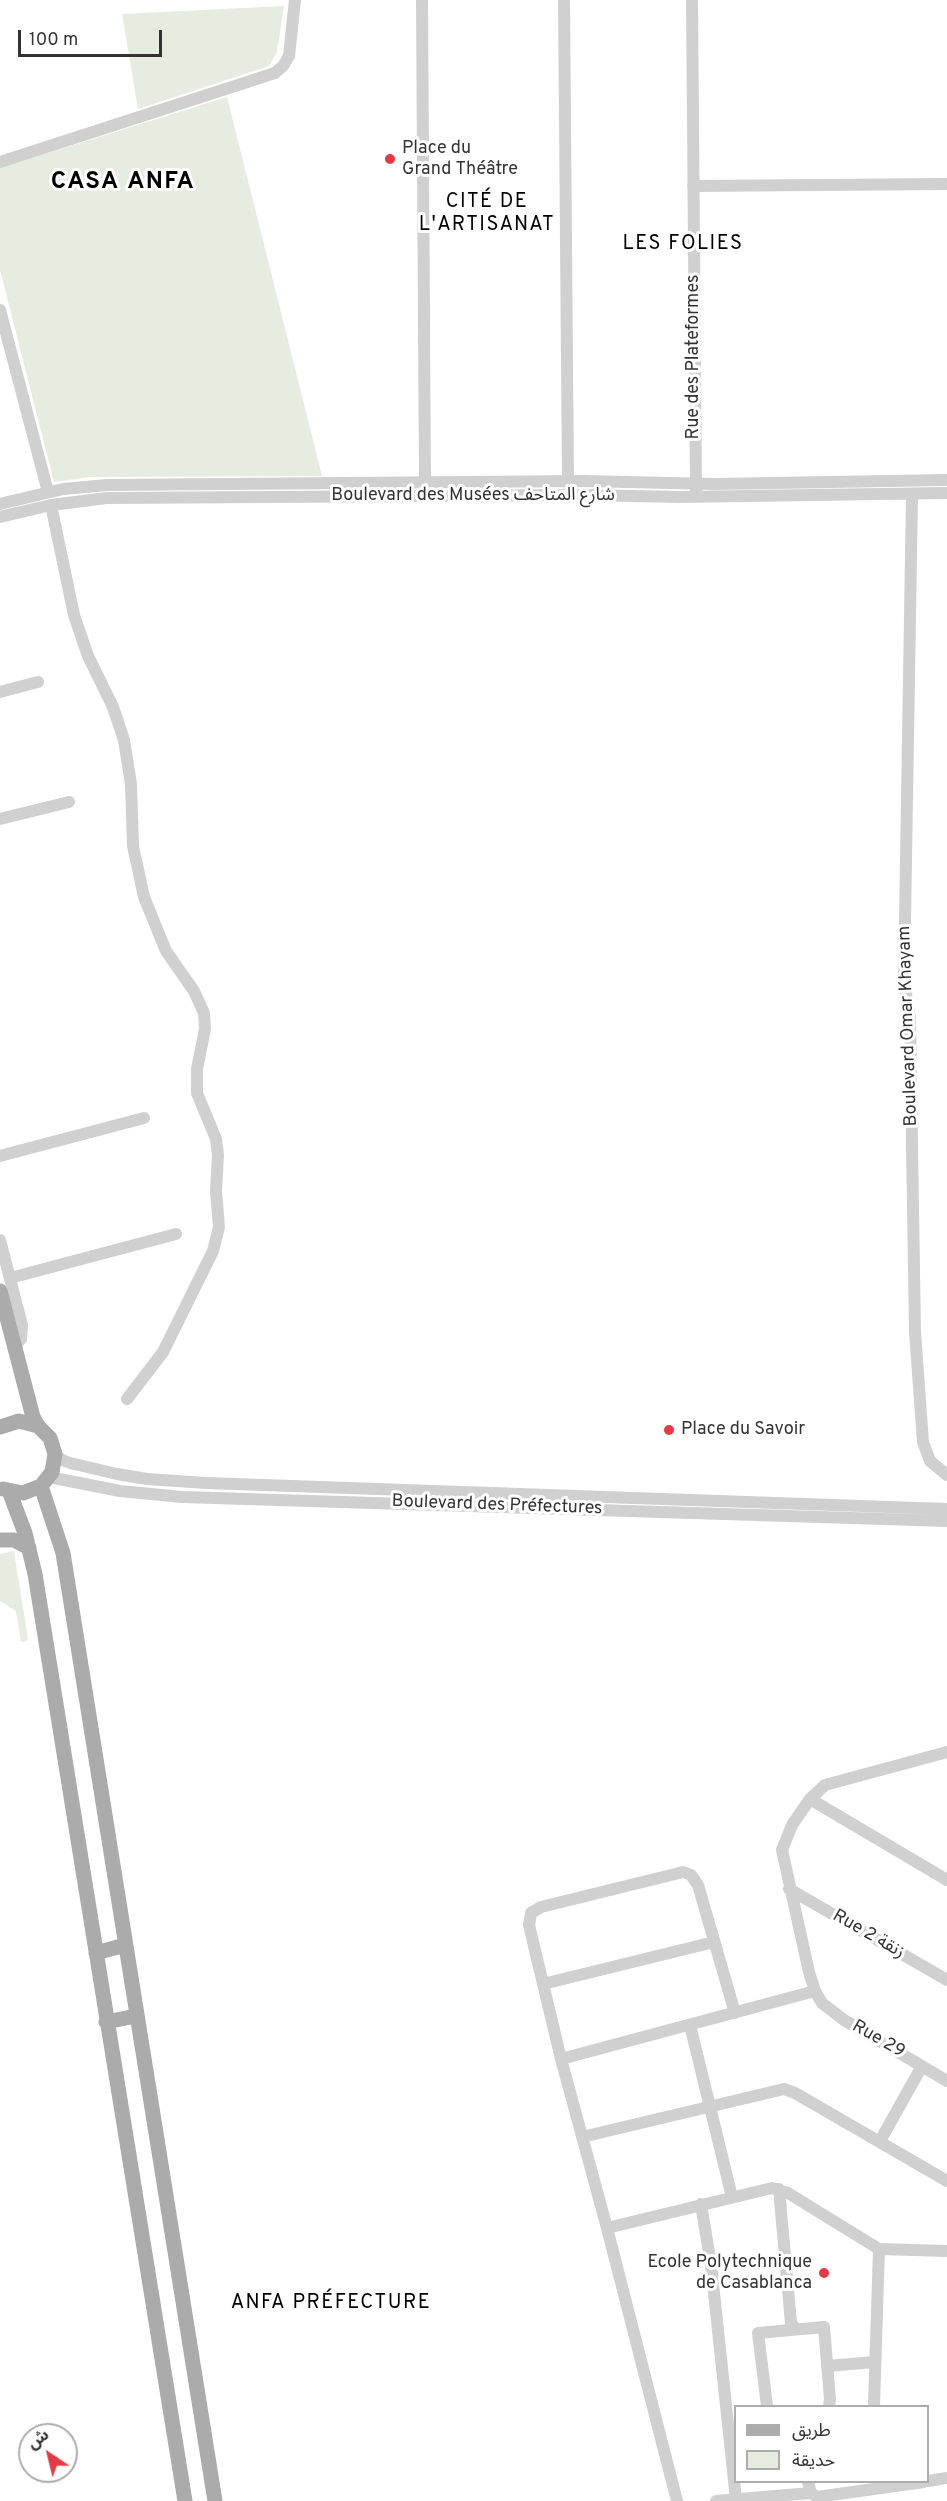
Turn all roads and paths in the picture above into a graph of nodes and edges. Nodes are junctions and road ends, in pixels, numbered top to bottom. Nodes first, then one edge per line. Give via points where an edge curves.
1 (295, 0) edge
2 (422, 0) edge
3 (564, 0) edge
4 (692, 0) edge
5 (0, 162) edge
6 (947, 184) edge
7 (693, 186) junction
8 (0, 310) edge
9 (947, 480) edge
10 (568, 482) junction
11 (425, 483) junction
12 (695, 484) junction
13 (48, 492) junction
14 (947, 494) edge
15 (912, 495) junction
16 (696, 497) junction
17 (0, 504) edge
18 (51, 505) junction
19 (0, 517) edge
20 (38, 682) dead end
21 (0, 692) edge
22 (69, 802) dead end
23 (0, 819) edge
24 (144, 1118) dead end
25 (0, 1156) edge
26 (176, 1234) dead end
27 (0, 1240) edge
28 (10, 1278) junction
29 (0, 1291) edge
30 (14, 1347) junction
31 (127, 1399) dead end
32 (38, 1426) junction
33 (0, 1427) edge
34 (55, 1454) junction
35 (947, 1475) edge
36 (45, 1482) junction
37 (3, 1491) edge
38 (677, 1506) junction
39 (947, 1509) edge
40 (947, 1521) edge
41 (0, 1540) edge
42 (29, 1548) junction
43 (947, 1752) edge
44 (810, 1799) junction
45 (947, 1880) edge
46 (789, 1889) junction
47 (714, 1942) junction
48 (125, 1945) junction
49 (96, 1953) junction
50 (947, 1980) edge
51 (543, 1984) junction
52 (815, 1991) junction
53 (735, 2013) junction
54 (136, 2016) junction
55 (106, 2022) junction
56 (690, 2025) junction
57 (561, 2059) junction
58 (922, 2066) junction
59 (947, 2081) edge
60 (710, 2107) junction
61 (582, 2137) junction
62 (880, 2141) junction
63 (947, 2181) edge
64 (779, 2189) junction
65 (732, 2197) junction
66 (701, 2204) junction
67 (607, 2228) junction
68 (879, 2249) junction
69 (947, 2251) edge
70 (795, 2328) junction
71 (875, 2362) junction
72 (827, 2366) junction
73 (767, 2405) edge
74 (829, 2405) edge
75 (874, 2405) edge
76 (947, 2478) edge
77 (734, 2480) edge
78 (929, 2481) edge
79 (734, 2483) edge
80 (900, 2483) edge
81 (873, 2485) edge
82 (809, 2487) edge
83 (736, 2499) junction
84 (185, 2501) edge
85 (215, 2501) edge
86 (677, 2501) edge
87 (716, 2501) edge

1 - 5 street via 289,56 275,73
2 - 11 street
3 - 10 street
4 - 7 street, Rue des Plateformes
6 - 7 street
7 - 12 street, Rue des Plateformes
8 - 13 street
9 - 12 street, Boulevard des Musées شارع المتاحف
10 - 11 street, Boulevard des Musées شارع المتاحف
10 - 12 street, Boulevard des Musées شارع المتاحف
11 - 13 street, Boulevard des Musées شارع المتاحف via 107,485
12 - 16 street, Rue des Plateformes
13 - 17 street, Boulevard des Musées شارع المتاحف
14 - 15 street, Boulevard des Musées شارع المتاحف
15 - 16 street, Boulevard des Musées شارع المتاحف
15 - 35 street, Boulevard Omar Khayam via 904,981 910,1018 915,1342 923,1442 930,1461
16 - 18 street, Boulevard des Musées شارع المتاحف via 133,498
18 - 19 street, Boulevard des Musées شارع المتاحف
18 - 31 street via 74,615 124,740 131,784 133,846 144,897 166,951 204,1013 196,1093 216,1139 218,1155 216,1243 167,1344
20 - 21 street
22 - 23 street
24 - 25 street
26 - 28 street
27 - 28 street
28 - 30 street via 23,1330
29 - 30 main road
30 - 32 main road
32 - 33 main road via 19,1421
32 - 34 main road via 50,1438
34 - 36 main road via 54,1466
34 - 38 street, Boulevard des Préfectures via 78,1466 162,1481
36 - 37 main road via 23,1493
36 - 38 street, Boulevard des Préfectures via 182,1497
36 - 48 main road via 63,1553
37 - 42 main road
38 - 39 street, Boulevard des Préfectures
38 - 40 street, Boulevard des Préfectures
41 - 42 main road via 14,1540
42 - 49 main road
43 - 44 street via 834,1781
44 - 45 street
44 - 46 street via 792,1825 782,1850
46 - 50 street, Rue 2 زنقة
46 - 52 street
47 - 51 street
47 - 51 street via 696,1881 687,1873 675,1874 533,1910 528,1921
47 - 53 street
48 - 49 main road
48 - 54 main road
49 - 55 main road
51 - 57 street
52 - 53 street
52 - 58 street, Rue 29 via 829,2010
53 - 56 street
54 - 55 main road
54 - 85 main road
55 - 84 main road
56 - 57 street
56 - 60 street
57 - 61 street
58 - 59 street, Rue 29
58 - 62 street
60 - 61 street
60 - 62 street via 784,2089
60 - 65 street
61 - 67 street
62 - 63 street
64 - 65 street
64 - 68 street
64 - 70 street via 791,2323
65 - 66 street
66 - 67 street
66 - 77 street
67 - 86 street
68 - 69 street
68 - 71 street
70 - 72 street via 824,2327
70 - 73 street via 758,2333
71 - 72 street
71 - 75 street
72 - 74 street
76 - 78 street
79 - 83 street
80 - 81 street
81 - 82 street via 817,2497
82 - 83 street
83 - 87 street

